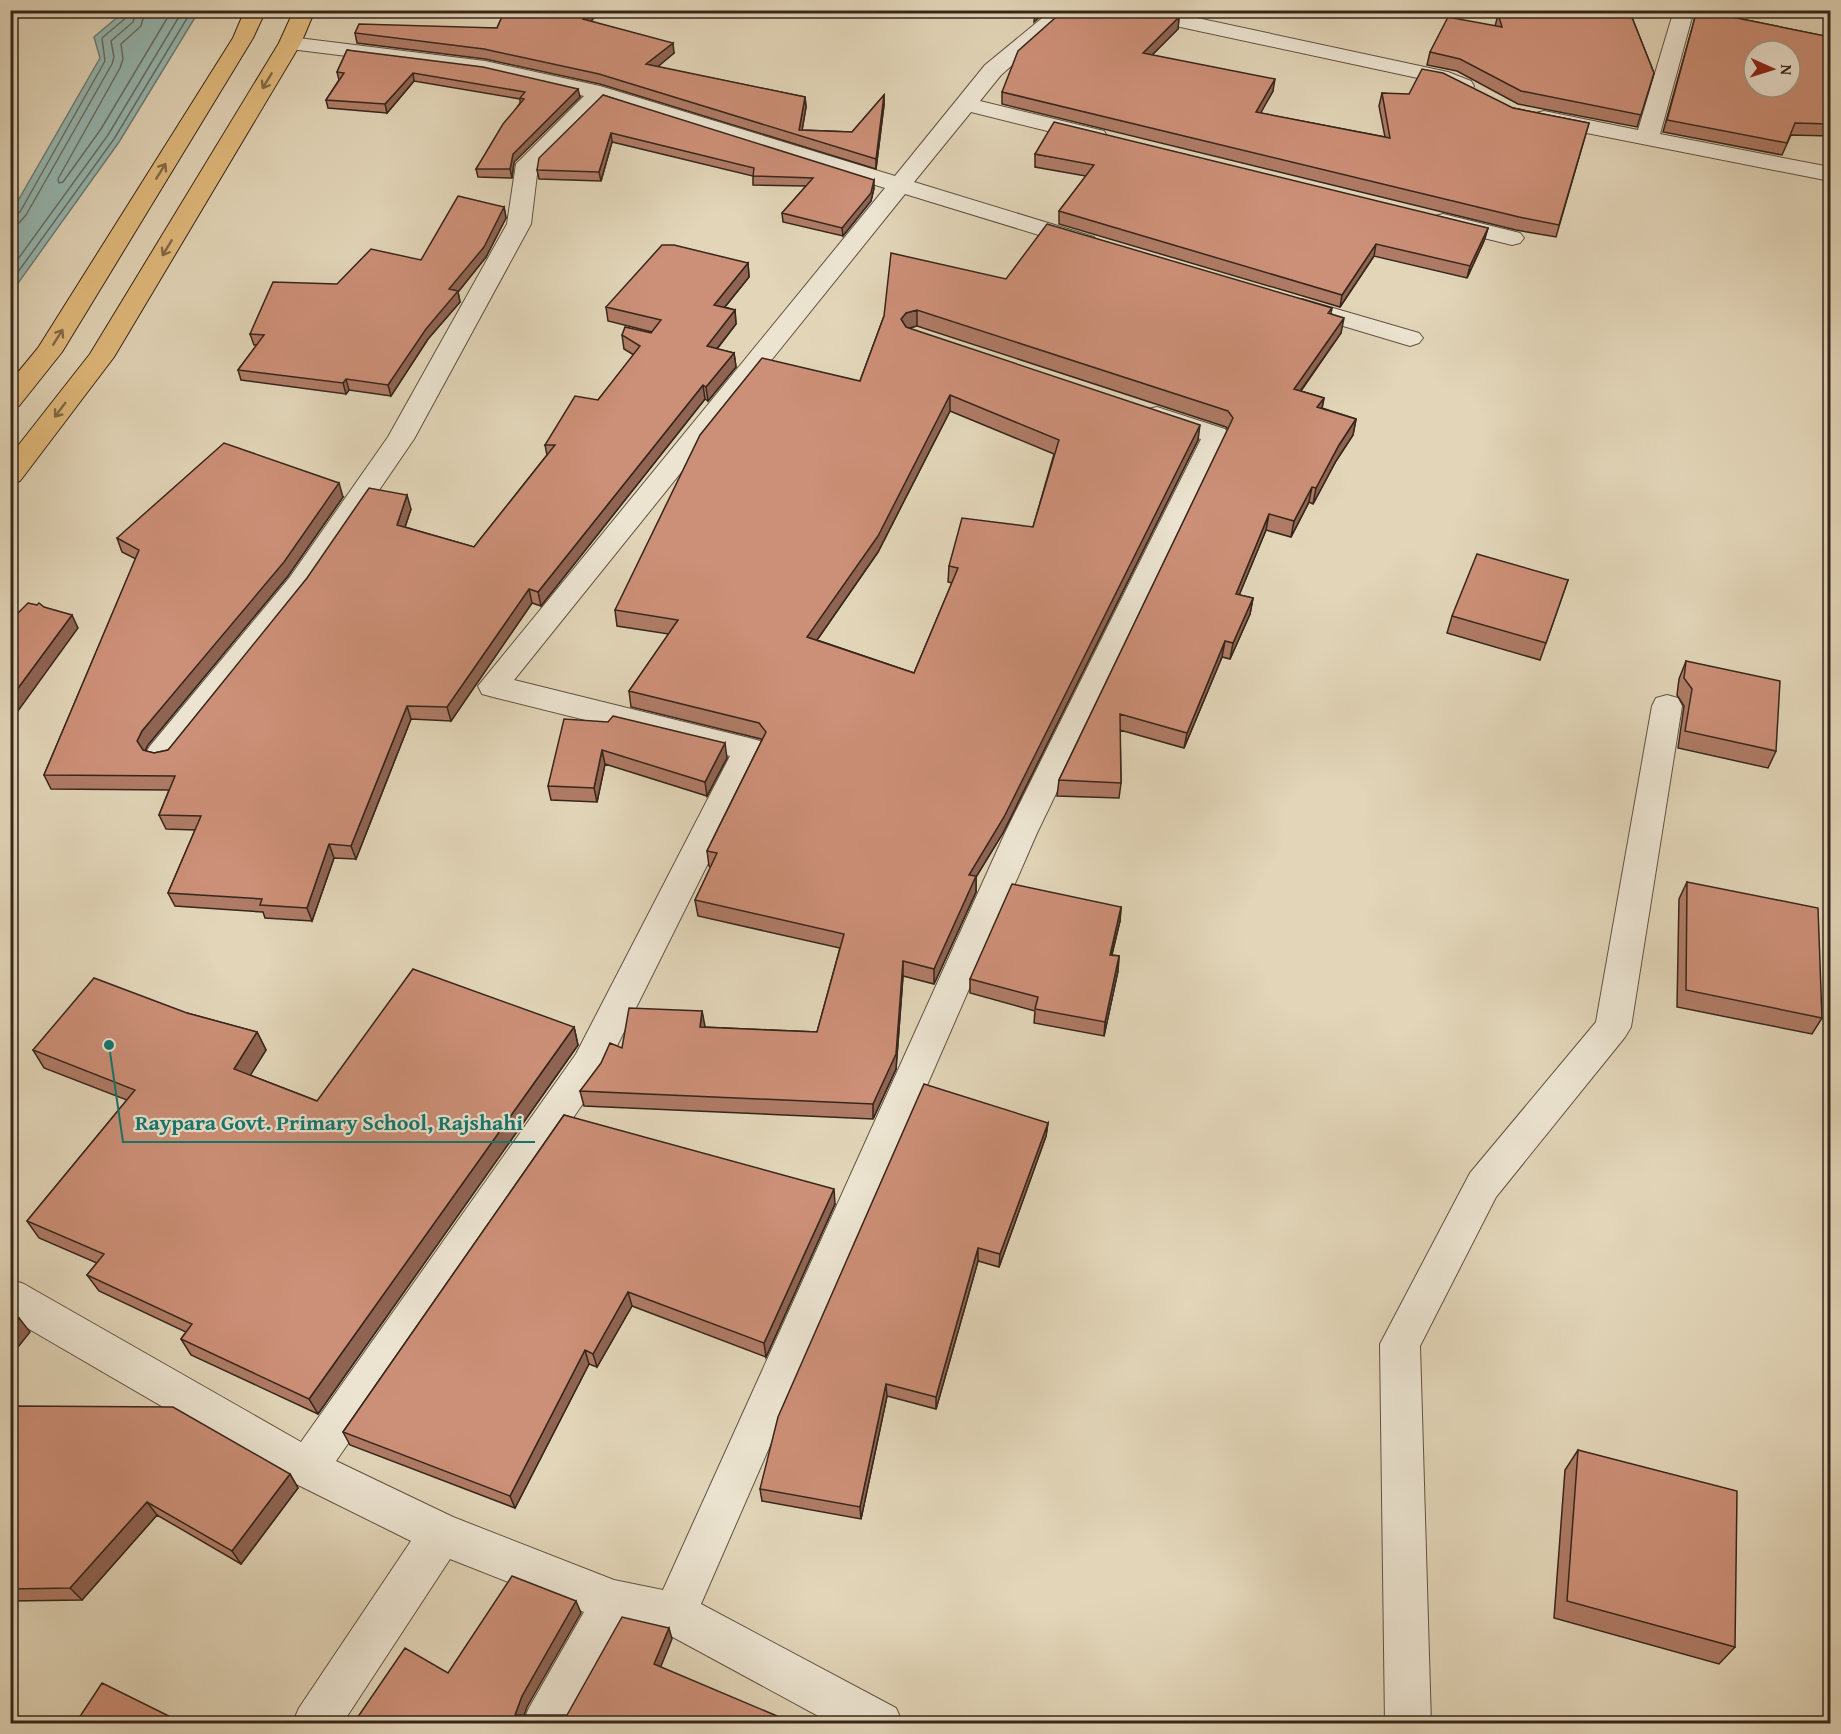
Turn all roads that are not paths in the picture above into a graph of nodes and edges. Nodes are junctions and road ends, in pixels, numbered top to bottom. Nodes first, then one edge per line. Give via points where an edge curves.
1 (256, 10) edge
2 (304, 10) edge
3 (1065, 10) edge
4 (1129, 10) edge
5 (1684, 10) edge
6 (290, 43) junction
7 (600, 93) junction
8 (1479, 94) edge
9 (966, 104) junction
10 (1522, 114) edge
11 (1647, 139) junction
12 (1117, 141) edge
13 (1830, 174) edge
14 (900, 186) junction
15 (1419, 215) edge
16 (1512, 238) dead end
17 (1104, 247) edge
18 (1285, 301) edge
19 (1410, 338) dead end
20 (10, 400) edge
21 (1127, 406) edge
22 (10, 475) edge
23 (1667, 706) dead end
24 (161, 754) edge
25 (10, 1297) edge
26 (307, 1468) junction
27 (441, 1534) junction
28 (614, 1602) junction
29 (675, 1614) junction
30 (315, 1724) edge
31 (545, 1724) edge
32 (880, 1724) edge
33 (1408, 1724) edge

20 -> 1 highway via 49,352 243,38
2 - 6 highway
3 - 9 street via 993,70
4 - 8 street via 1448,78
5 - 11 street
6 - 7 street via 485,67
6 -> 22 highway via 101,357
7 - 14 street
7 - 24 street via 527,164 519,224 401,439 300,584
9 - 12 street
9 - 14 street
10 - 11 street
11 - 13 street
14 - 17 street
14 - 26 street via 493,686 749,749 589,1065
15 - 16 street
18 - 19 street
21 - 29 street via 1216,435 1021,832
23 - 33 street via 1613,1027 1483,1185 1400,1344
25 - 26 street
26 - 27 street
27 - 28 street
27 - 30 street
28 - 29 street
28 - 31 street
29 - 32 street

